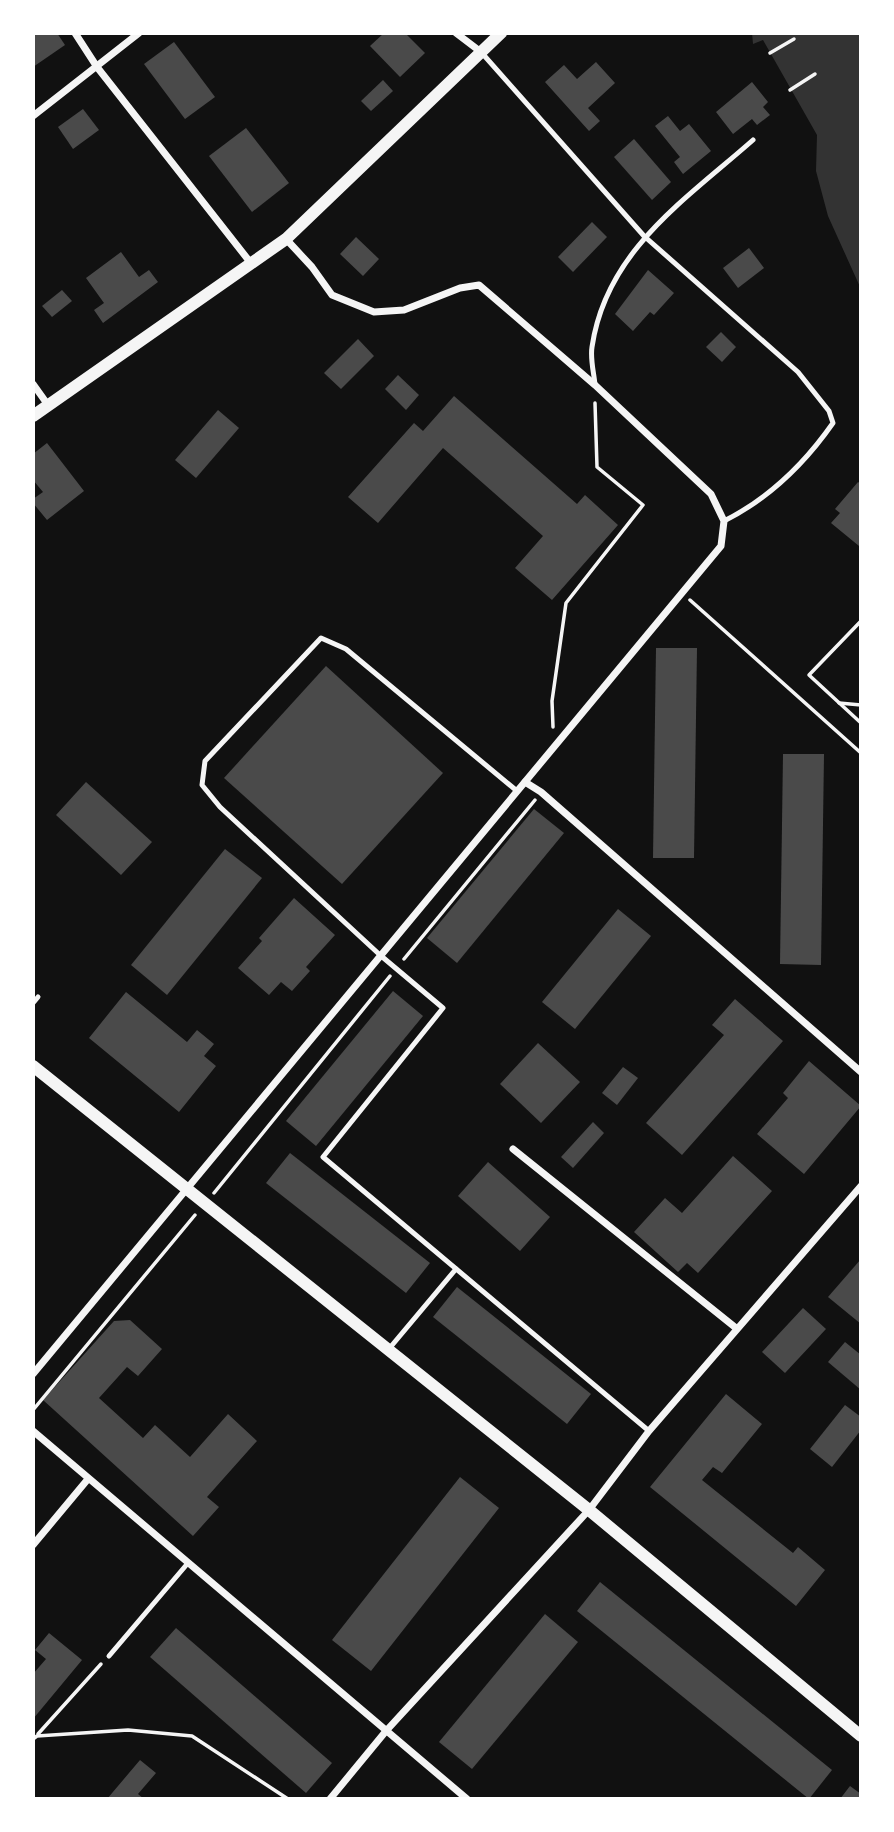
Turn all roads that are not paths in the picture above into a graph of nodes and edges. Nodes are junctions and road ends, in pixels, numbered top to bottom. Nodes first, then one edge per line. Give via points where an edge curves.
1 (75, 33) edge
2 (139, 33) edge
3 (456, 33) edge
4 (501, 33) edge
5 (481, 52) junction
6 (97, 67) junction
7 (33, 116) edge
8 (753, 140) dead end
9 (644, 236) junction
10 (285, 239) junction
11 (250, 262) junction
12 (33, 384) edge
13 (595, 384) junction
14 (48, 405) junction
15 (33, 416) edge
16 (724, 521) junction
17 (525, 782) junction
18 (517, 791) junction
19 (380, 955) junction
20 (33, 1066) edge
21 (861, 1072) edge
22 (513, 1149) dead end
23 (861, 1186) edge
24 (186, 1189) junction
25 (456, 1269) junction
26 (736, 1328) junction
27 (388, 1350) junction
28 (33, 1374) edge
29 (33, 1431) edge
30 (649, 1431) junction
31 (88, 1479) junction
32 (589, 1510) junction
33 (33, 1545) edge
34 (188, 1563) junction
35 (109, 1656) road end
36 (386, 1731) junction
37 (861, 1736) edge
38 (330, 1799) edge
39 (467, 1799) edge

1 - 6 street
2 - 6 street
3 - 5 street
4 - 5 street
5 - 9 lane
5 - 10 street
6 - 7 street
6 - 11 street
8 - 9 lane
9 - 13 lane via 618,271 598,320 592,349
9 - 16 lane via 798,372 833,422 803,460 752,508
10 - 11 street
10 - 13 street via 332,295 373,312 404,310 479,285
11 - 14 street
12 - 14 street
13 - 16 street via 711,494
14 - 15 street
16 - 17 street via 721,546
17 - 18 street
17 - 21 street
18 - 19 street
18 - 19 lane via 346,649 321,638 205,761 202,785 220,807
19 - 24 street
19 - 25 lane via 443,1008 323,1157
20 - 24 street
22 - 26 street
23 - 26 street
24 - 27 street
24 - 28 street
25 - 27 lane
25 - 30 lane
26 - 30 street
27 - 32 street
29 - 31 street
30 - 32 street
31 - 33 street
31 - 34 street
32 - 36 street
32 - 37 street
34 - 35 lane
34 - 36 street
36 - 38 street
36 - 39 street

